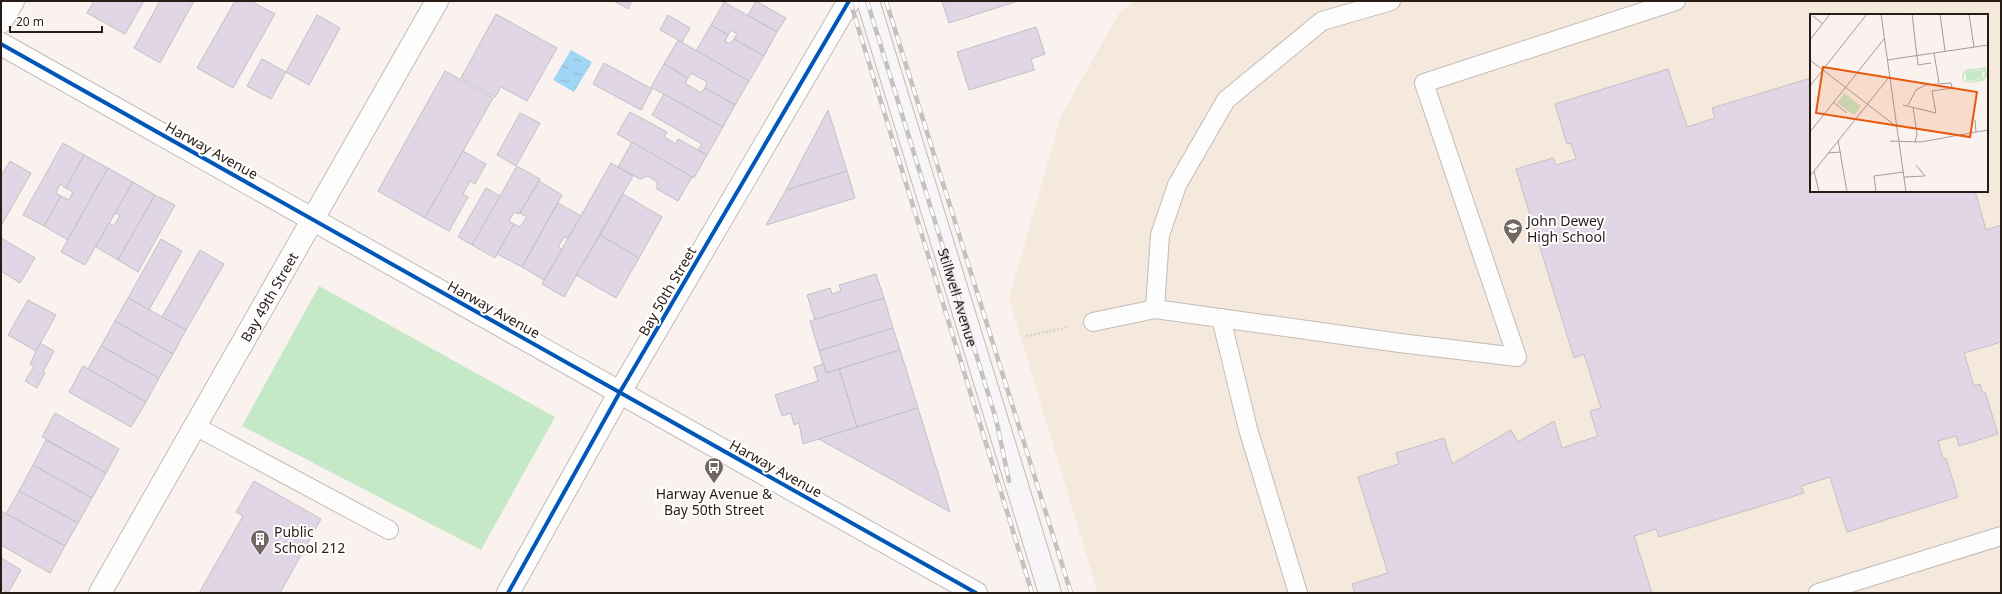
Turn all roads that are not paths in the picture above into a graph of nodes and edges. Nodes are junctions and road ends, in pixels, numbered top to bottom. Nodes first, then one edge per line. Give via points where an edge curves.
1 (13, 1) edge
2 (437, 1) edge
3 (849, 1) edge
4 (868, 1) edge
5 (1391, 1) edge
6 (1676, 1) edge
7 (1, 22) edge
8 (1, 44) edge
9 (312, 219) junction
10 (1155, 309) junction
11 (1222, 318) junction
12 (1093, 322) road end
13 (620, 392) junction
14 (195, 426) junction
15 (389, 530) dead end
16 (2001, 536) edge
17 (100, 593) edge
18 (508, 593) edge
19 (976, 593) edge
20 (1050, 593) edge
21 (1298, 593) edge
22 (1818, 593) edge

1 - 7 street
2 - 9 street, Bay 49th Street
3 - 13 street, Bay 50th Street
4 - 20 main road, Stillwell Avenue
5 - 10 lane via 1322,21 1226,100 1177,185 1160,235
6 - 11 lane via 1424,83 1517,357
8 - 9 street, Harway Avenue
9 - 13 street, Harway Avenue
9 - 14 street, Bay 49th Street
10 - 11 lane
10 - 12 lane
11 - 21 lane via 1248,429
13 - 18 street, Bay 50th Street
13 - 19 street, Harway Avenue
14 - 15 lane
14 - 17 street, Bay 49th Street
16 - 22 lane

